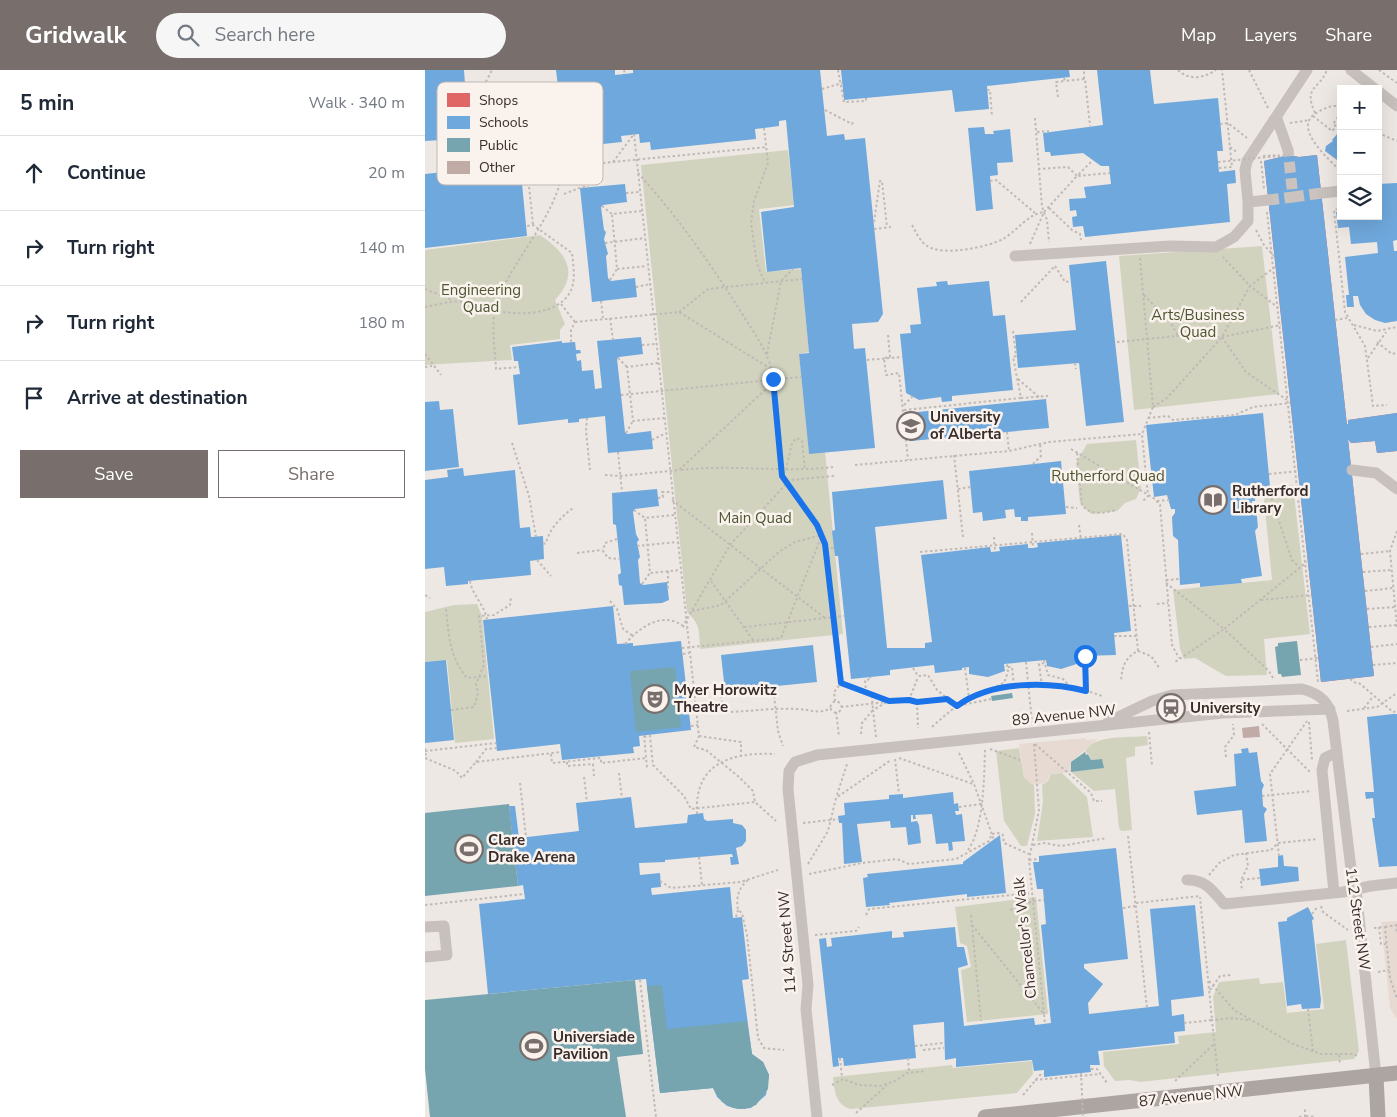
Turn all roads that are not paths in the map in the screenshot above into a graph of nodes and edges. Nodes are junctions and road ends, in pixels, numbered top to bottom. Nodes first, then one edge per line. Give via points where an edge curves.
1 (1307, 70) edge
2 (1351, 70) edge
3 (1370, 85) edge
4 (1382, 94) edge
5 (1397, 106) edge
6 (1282, 121) junction
7 (1286, 153) tunnel mouth
8 (1337, 191) edge
9 (1322, 193) tunnel mouth
10 (1266, 200) tunnel mouth
11 (1248, 202) junction
12 (1020, 255) road end
13 (1352, 470) dead end
14 (1397, 489) edge
15 (1330, 709) junction
16 (1102, 726) junction
17 (1337, 752) junction
18 (792, 766) joint
19 (1187, 880) dead end
20 (1397, 883) edge
21 (1356, 889) junction
22 (1333, 893) junction
23 (425, 927) edge
24 (425, 957) edge
25 (1397, 1073) edge
26 (1376, 1076) junction
27 (1046, 1114) edge
28 (817, 1117) edge
29 (985, 1117) edge
30 (1378, 1117) edge

1 - 6 street
2 - 3 street
4 - 5 street
6 - 7 street
6 - 11 street via 1246,165
8 - 9 street
10 - 11 street
11 - 12 street via 1248,221 1233,237 1216,246
13 - 14 street via 1376,473
15 - 16 street, 89 Avenue NW via 1249,711
15 - 16 street via 1315,693 1286,689 1161,697
15 - 17 street, 112 Street NW
16 - 18 street, 89 Avenue NW via 817,755 799,759
17 - 21 street, 112 Street NW via 1351,877
17 - 22 street via 1325,758 1322,765
18 - 28 street, 114 Street NW via 788,780
19 - 22 street via 1204,883 1224,904
20 - 21 street
21 - 22 street
21 - 26 street, 112 Street NW
23 - 24 street via 444,926 447,955
25 - 26 main road, 87 Avenue NW
26 - 27 main road, 87 Avenue NW
26 - 30 main road, 112 Street NW
27 - 29 main road, 87 Avenue NW

